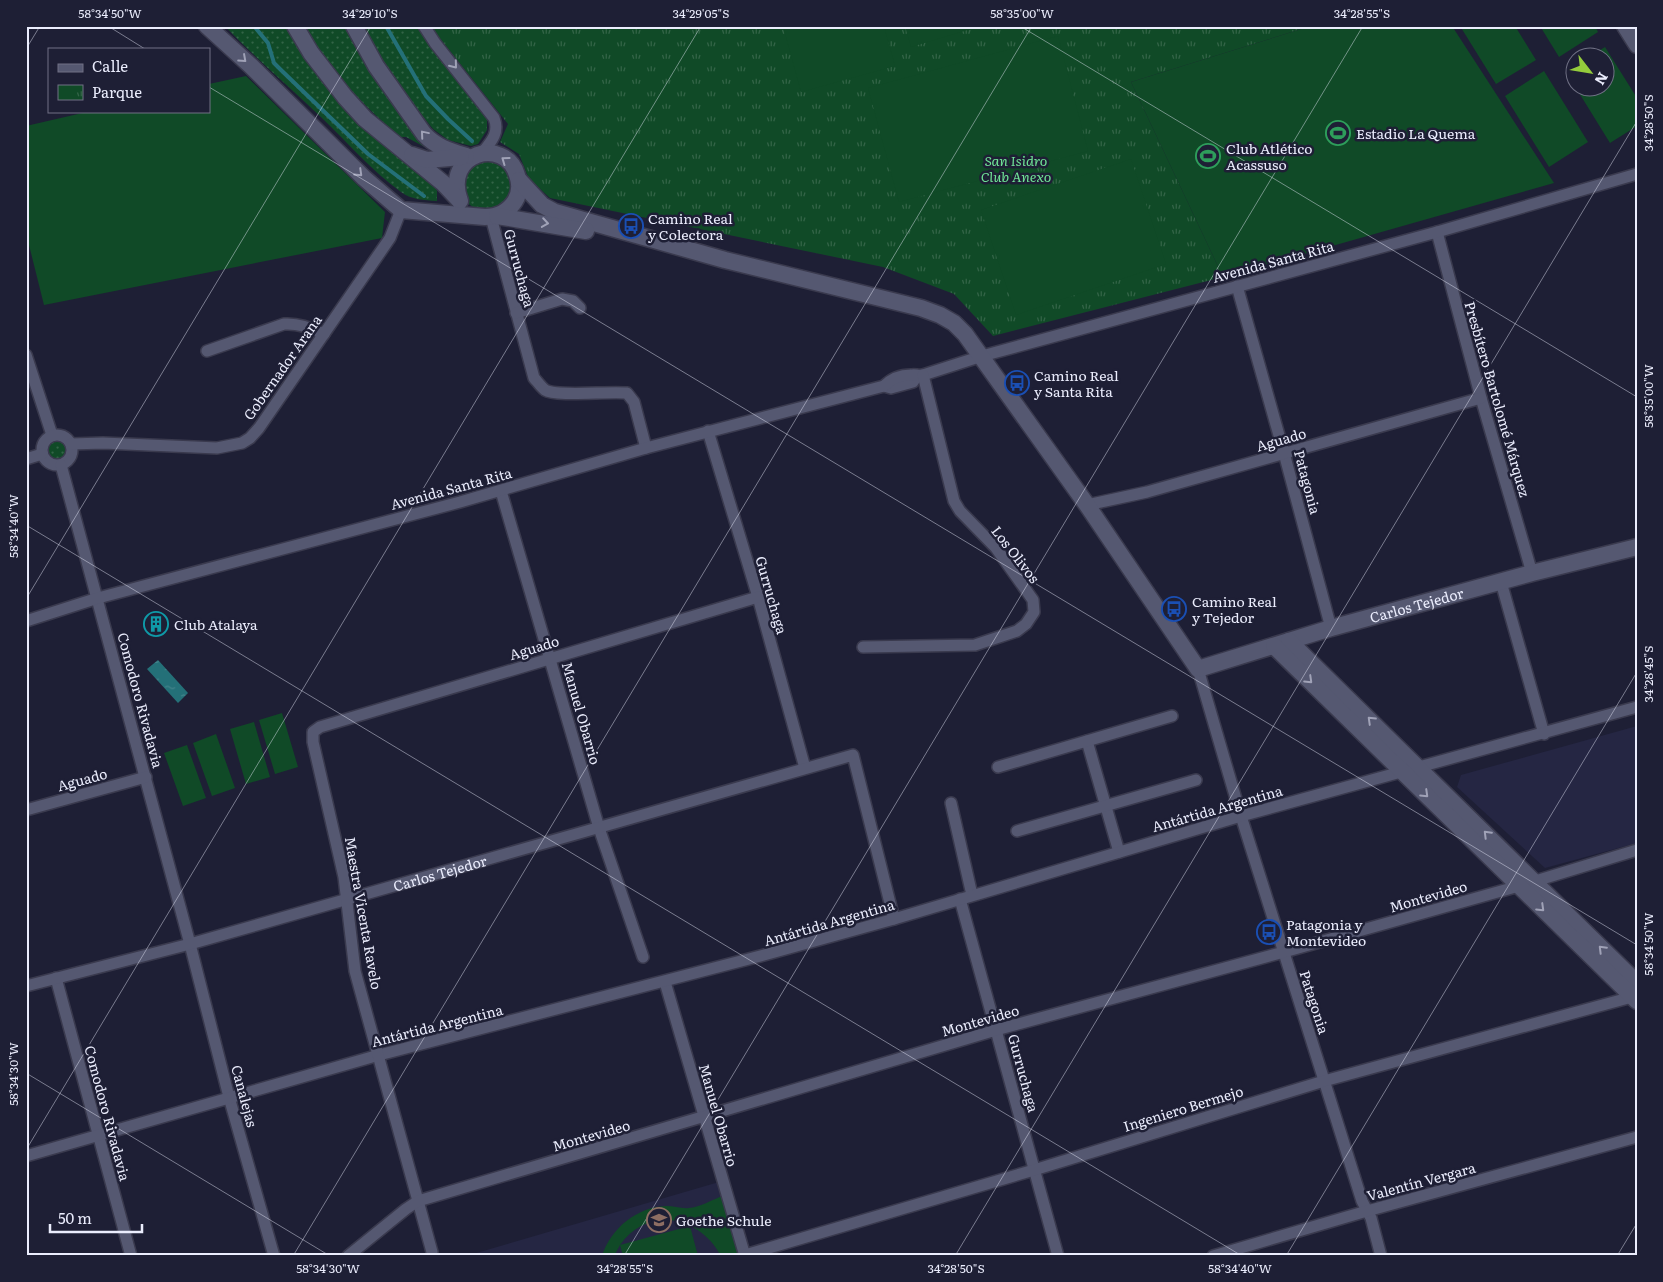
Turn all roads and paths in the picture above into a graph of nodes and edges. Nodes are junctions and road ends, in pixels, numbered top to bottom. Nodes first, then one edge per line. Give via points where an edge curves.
1 (207, 26) edge
2 (295, 26) edge
3 (354, 26) edge
4 (424, 26) edge
5 (1625, 26) edge
6 (1637, 45) edge
7 (410, 155) junction
8 (474, 155) junction
9 (1637, 174) edge
10 (519, 180) junction
11 (460, 201) junction
12 (401, 210) junction
13 (491, 216) junction
14 (1437, 232) junction
15 (725, 260) junction
16 (1237, 286) junction
17 (580, 308) dead end
18 (516, 313) junction
19 (324, 334) junction
20 (207, 351) dead end
21 (26, 355) edge
22 (982, 356) junction
23 (920, 376) junction
24 (1482, 398) junction
25 (708, 431) junction
26 (52, 435) junction
27 (71, 444) junction
28 (646, 448) junction
29 (1284, 453) junction
30 (42, 454) junction
31 (26, 459) edge
32 (61, 465) junction
33 (501, 491) junction
34 (1087, 505) junction
35 (1637, 547) edge
36 (1532, 573) junction
37 (1501, 582) junction
38 (758, 597) junction
39 (98, 598) junction
40 (26, 620) edge
41 (1331, 628) junction
42 (1282, 644) junction
43 (863, 647) dead end
44 (550, 658) junction
45 (1198, 669) junction
46 (1637, 707) edge
47 (1172, 716) dead end
48 (320, 727) joint
49 (1544, 734) junction
50 (1087, 741) junction
51 (998, 767) dead end
52 (805, 768) junction
53 (1419, 768) junction
54 (1403, 772) junction
55 (146, 777) junction
56 (1196, 780) dead end
57 (951, 803) dead end
58 (1106, 806) junction
59 (26, 810) edge
60 (1241, 816) junction
61 (599, 828) junction
62 (1017, 831) dead end
63 (1637, 850) edge
64 (1119, 852) junction
65 (1527, 883) junction
66 (972, 895) junction
67 (346, 898) junction
68 (960, 899) junction
69 (894, 919) junction
70 (190, 944) junction
71 (1284, 952) junction
72 (643, 957) dead end
73 (56, 978) junction
74 (665, 982) junction
75 (26, 986) edge
76 (1635, 994) edge
77 (996, 1030) junction
78 (379, 1055) junction
79 (1324, 1081) junction
80 (229, 1097) junction
81 (704, 1118) junction
82 (98, 1137) junction
83 (1637, 1137) edge
84 (26, 1156) edge
85 (1034, 1170) junction
86 (418, 1201) junction
87 (1367, 1211) junction
88 (432, 1252) dead end
89 (745, 1255) edge
90 (131, 1256) edge
91 (274, 1256) edge
92 (348, 1256) edge
93 (1058, 1256) edge
94 (1213, 1256) edge
95 (1381, 1256) edge

1 -> 12 main road
2 - 7 main road via 311,54 345,98
8 -> 3 main road via 445,150 432,143 376,66
4 -> 8 street via 496,123 495,135
5 - 6 main road
7 - 8 main road via 440,160
7 - 11 main road
10 -> 8 main road via 510,162 502,156
8 - 11 main road via 458,171 456,192
9 - 14 street, Avenida Santa Rita
10 - 13 main road via 516,200 510,208
10 - 15 main road via 542,205 555,212
11 - 13 main road via 475,215
12 - 13 main road
12 - 19 street, Gobernador Arana via 390,238
13 -> 15 main road via 559,226
13 - 18 street, Gurruchaga
14 - 16 street, Avenida Santa Rita
14 - 24 street, Presbítero Bartolomé Márquez
15 - 22 main road via 940,314 965,334
16 - 22 street, Avenida Santa Rita
16 - 29 street, Patagonia
17 - 18 street via 573,301 562,299
18 - 28 street, Gurruchaga via 534,378 545,390 556,393 626,393 634,402
19 - 20 street via 304,325 284,324
19 - 27 street, Gobernador Arana via 259,428 242,443 217,448 103,442
21 - 26 street
22 - 23 street, Avenida Santa Rita
22 - 34 main road
23 - 25 street, Avenida Santa Rita via 912,374 890,380 884,386
23 - 43 street, Los Olivos via 954,501 996,548 1033,600 1034,612 1017,631 975,645
24 - 29 street, Aguado
24 - 36 street, Presbítero Bartolomé Márquez
25 - 28 street, Avenida Santa Rita
25 - 38 street, Gurruchaga
26 - 27 street via 65,437
26 - 30 street via 42,445
27 - 32 street via 69,459
28 - 33 street, Avenida Santa Rita
29 - 34 street, Aguado via 1147,492
29 - 41 street, Patagonia
30 - 31 street
30 - 32 street via 47,462
32 - 39 street, Comodoro Rivadavia
33 - 39 street, Avenida Santa Rita
33 - 44 street, Manuel Obarrio
34 - 45 main road
35 - 36 main road, Carlos Tejedor
36 - 37 main road, Carlos Tejedor
37 - 41 main road, Carlos Tejedor
37 - 49 street
38 - 44 street, Aguado
38 - 52 street, Gurruchaga
39 - 40 street, Avenida Santa Rita
39 - 55 street, Comodoro Rivadavia
41 - 42 main road, Carlos Tejedor
42 - 45 main road, Carlos Tejedor
53 -> 42 main road
42 -> 54 main road
44 - 48 street, Aguado
44 - 61 street, Manuel Obarrio
45 - 60 street, Patagonia
46 - 49 street, Antártida Argentina
47 - 50 street
48 - 67 street, Maestra Vicenta Ravelo via 313,732 313,742 342,863
49 - 53 street, Antártida Argentina
50 - 51 street
50 - 58 street
52 - 61 street, Carlos Tejedor
52 - 69 street, Carlos Tejedor via 853,755
53 - 54 street, Antártida Argentina
65 -> 53 main road
54 - 60 street, Antártida Argentina
54 -> 65 main road
55 - 59 street, Aguado
55 - 70 street, Comodoro Rivadavia
56 - 58 street
57 - 66 street
58 - 62 street
58 - 64 street
60 - 64 street, Antártida Argentina
60 - 71 street, Patagonia
61 - 67 street, Carlos Tejedor
61 - 72 street, Manuel Obarrio
63 - 65 street, Montevideo
64 - 66 street, Antártida Argentina
65 - 71 street, Montevideo
65 - 76 main road
66 - 68 street, Antártida Argentina
67 - 70 street, Carlos Tejedor
67 - 78 street, Maestra Vicenta Ravelo via 355,971
68 - 69 street, Antártida Argentina
68 - 77 street, Gurruchaga
69 - 74 street, Antártida Argentina
70 - 73 street, Carlos Tejedor
70 - 80 street, Canalejas
71 - 77 street, Montevideo
71 - 79 street, Patagonia
73 - 75 street, Carlos Tejedor
73 - 82 street, Comodoro Rivadavia
74 - 78 street, Antártida Argentina
74 - 81 street, Manuel Obarrio
76 - 79 street, Ingeniero Bermejo
77 - 81 street, Montevideo
77 - 85 street, Gurruchaga
78 - 80 street, Antártida Argentina
78 - 86 street, Maestra Vicenta Ravelo
79 - 85 street, Ingeniero Bermejo
79 - 87 street, Patagonia
80 - 82 street, Antártida Argentina
80 - 91 street, Canalejas
81 - 86 street, Montevideo
81 - 89 street, Manuel Obarrio
82 - 84 street, Antártida Argentina
82 - 90 street, Comodoro Rivadavia
83 - 87 street, Valentín Vergara
85 - 89 street, Ingeniero Bermejo
85 - 93 street, Gurruchaga
86 - 88 street, Maestra Vicenta Ravelo
86 - 92 street, Montevideo
87 - 94 street, Valentín Vergara
87 - 95 street, Patagonia

